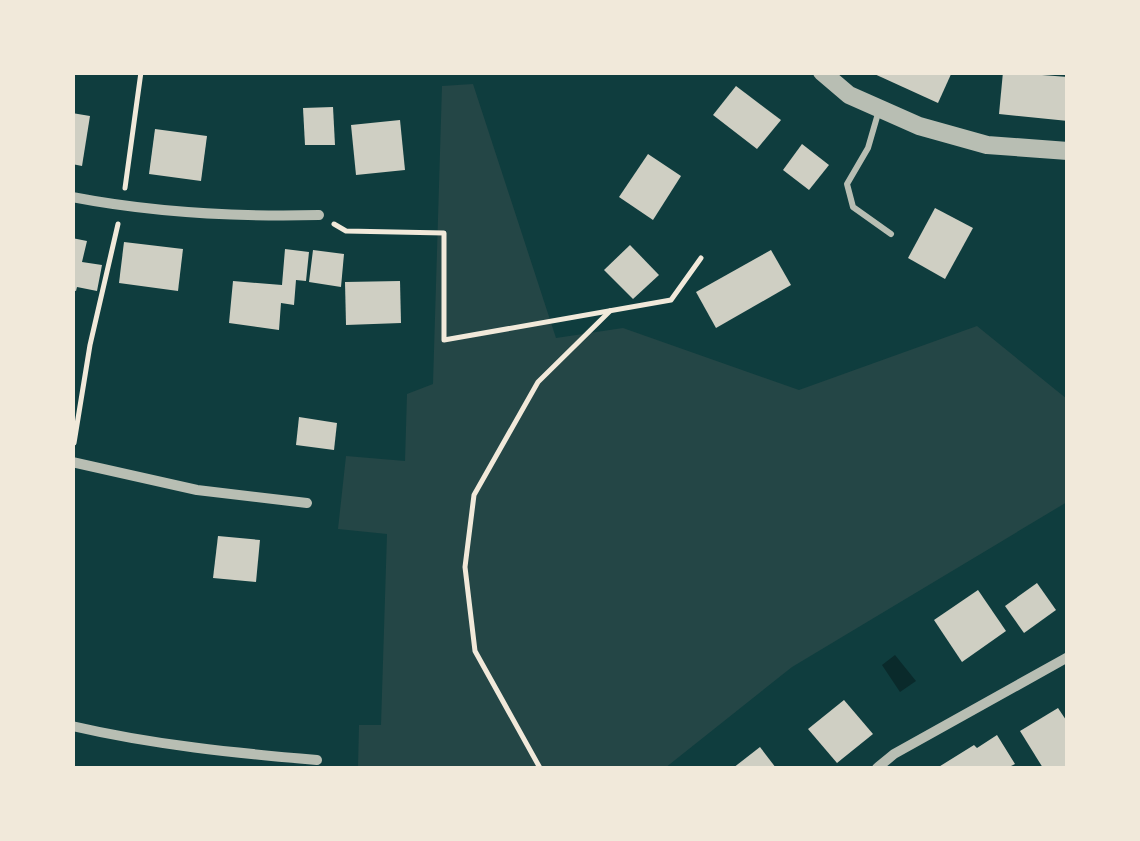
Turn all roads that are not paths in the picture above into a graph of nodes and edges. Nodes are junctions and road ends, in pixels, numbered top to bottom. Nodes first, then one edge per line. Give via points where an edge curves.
1 (822, 72) edge
2 (879, 109) junction
3 (1068, 152) edge
4 (72, 197) edge
5 (318, 216) road end
6 (891, 234) dead end
7 (72, 459) edge
8 (307, 503) dead end
9 (1068, 656) edge
10 (72, 726) edge
11 (318, 760) dead end
12 (877, 768) edge

1 - 2 street
2 - 3 street via 988,144
2 - 6 lane via 848,184 854,207
4 - 5 street via 235,216
7 - 8 street via 197,490
9 - 12 street
10 - 11 street via 196,750

